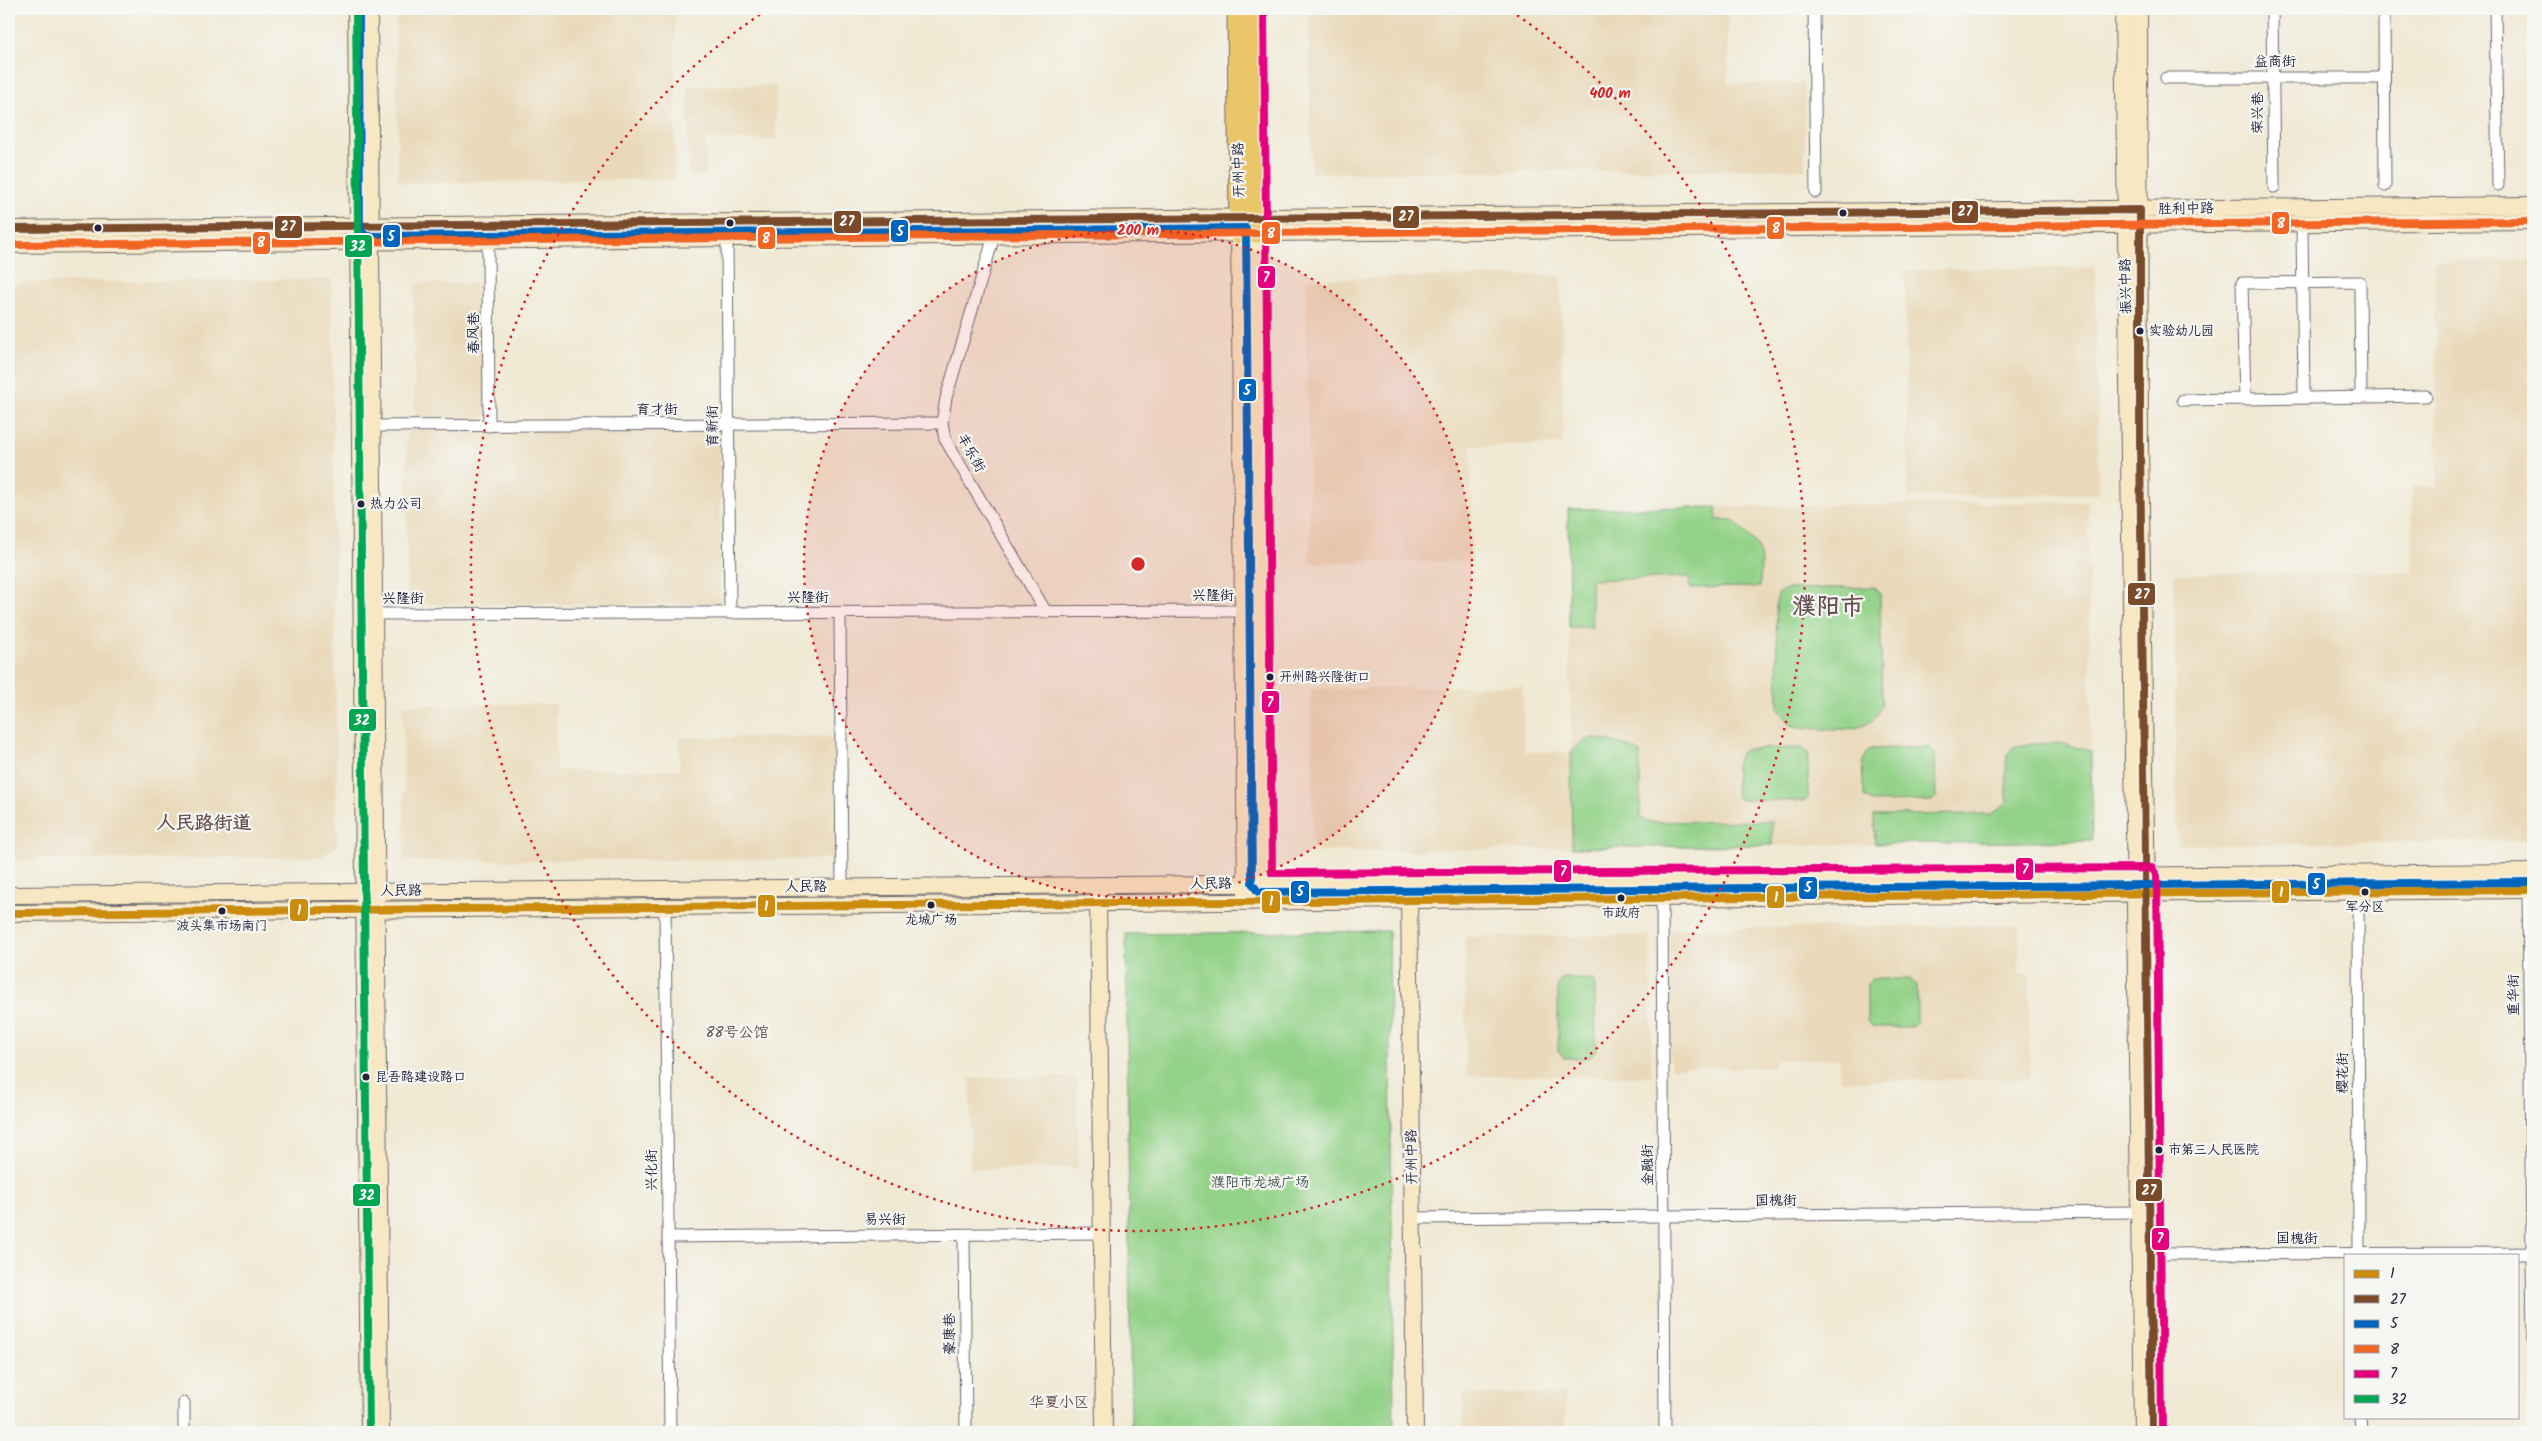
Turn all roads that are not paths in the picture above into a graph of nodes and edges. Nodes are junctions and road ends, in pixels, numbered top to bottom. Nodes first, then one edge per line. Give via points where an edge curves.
1 (356, 9) edge
2 (369, 9) edge
3 (1237, 9) edge
4 (1254, 9) edge
5 (1814, 9) edge
6 (2123, 9) edge
7 (2139, 9) edge
8 (2272, 9) edge
9 (2384, 9) edge
10 (2495, 9) edge
11 (2273, 77) junction
12 (2166, 78) dead end
13 (2384, 78) junction
14 (2498, 185) dead end
15 (2385, 186) dead end
16 (2274, 188) dead end
17 (1816, 192) dead end
18 (2533, 205) edge
19 (2133, 217) junction
20 (2533, 221) edge
21 (2302, 223) junction
22 (1247, 226) junction
23 (9, 230) edge
24 (364, 234) junction
25 (994, 236) junction
26 (727, 238) junction
27 (488, 241) junction
28 (9, 245) edge
29 (2303, 283) junction
30 (2426, 396) dead end
31 (2361, 397) junction
32 (2304, 398) junction
33 (2245, 399) junction
34 (2183, 400) dead end
35 (728, 424) junction
36 (942, 424) junction
37 (372, 426) junction
38 (489, 426) junction
39 (1243, 611) junction
40 (840, 612) junction
41 (1046, 612) junction
42 (730, 613) junction
43 (373, 614) junction
44 (2533, 872) edge
45 (2141, 876) junction
46 (1409, 882) junction
47 (1246, 883) junction
48 (1262, 883) junction
49 (1098, 885) junction
50 (842, 887) junction
51 (2530, 890) edge
52 (370, 891) junction
53 (2358, 892) junction
54 (2141, 893) junction
55 (9, 895) edge
56 (1662, 898) junction
57 (1409, 900) junction
58 (1263, 901) junction
59 (1246, 902) junction
60 (1098, 903) junction
61 (665, 907) junction
62 (370, 910) junction
63 (9, 913) edge
64 (2139, 1212) junction
65 (1664, 1217) junction
66 (1413, 1218) junction
67 (1102, 1233) junction
68 (964, 1234) junction
69 (668, 1237) junction
70 (2533, 1250) edge
71 (2151, 1254) junction
72 (2359, 1254) edge
73 (2533, 1338) edge
74 (184, 1403) dead end
75 (2360, 1418) edge
76 (184, 1432) edge
77 (369, 1432) edge
78 (381, 1432) edge
79 (670, 1432) edge
80 (966, 1432) edge
81 (1104, 1432) edge
82 (1415, 1432) edge
83 (1665, 1432) edge
84 (2142, 1432) edge
85 (2152, 1432) edge
86 (2360, 1432) edge

1 - 24 street
2 - 24 street
3 - 22 main road, 开州中路
4 - 22 main road, 开州中路
5 - 17 street
6 - 19 street, 振兴中路
7 - 19 street, 振兴中路
8 - 11 street, 荣兴巷
9 - 13 street
10 - 14 street
11 - 12 street, 益商街
11 - 13 street, 益商街
11 - 16 street, 荣兴巷
13 - 15 street
18 - 19 street, 胜利中路
19 - 21 street, 胜利中路
19 - 22 street, 胜利中路
19 - 45 street, 振兴中路
20 - 21 street, 胜利中路
21 - 29 street
22 - 24 street, 胜利中路
22 - 25 street, 胜利中路
22 - 39 street, 开州中路
22 - 48 street, 开州中路
23 - 24 street, 胜利中路
24 - 27 street, 胜利中路
24 - 28 street, 胜利中路
24 - 37 street
24 - 52 street
25 - 26 street, 胜利中路
25 - 36 street, 丰乐街 via 946,398
26 - 27 street, 胜利中路
26 - 35 street, 育新街
27 - 38 street, 春风巷
29 - 31 street via 2360,282
29 - 32 street
29 - 33 street via 2242,283
30 - 31 street
31 - 32 street
32 - 33 street
33 - 34 street
35 - 36 street, 育才街
35 - 38 street, 育才街
35 - 42 street, 育新街
36 - 41 street, 丰乐街 via 945,439
37 - 38 street, 育才街
37 - 43 street
39 - 41 street, 兴隆街
39 - 47 street, 开州中路
40 - 41 street, 兴隆街
40 - 42 street, 兴隆街
40 - 50 street
42 - 43 street, 兴隆街
43 - 52 street
44 - 45 street, 人民路
45 - 46 street, 人民路
45 - 54 street, 振兴中路
46 - 48 street, 人民路
46 - 57 street, 开州中路
47 - 48 street, 人民路
47 - 49 street, 人民路
47 - 59 street, 开州中路
48 - 58 street, 开州中路
49 - 50 street, 人民路
49 - 60 street
50 - 52 street, 人民路
51 - 53 street, 人民路
51 - 70 street, 重华街
52 - 55 street, 人民路
52 - 62 street
53 - 54 street, 人民路
53 - 72 street, 樱花街
54 - 56 street, 人民路
54 - 64 street, 振兴中路
54 - 71 street, 振兴中路
56 - 57 street, 人民路
56 - 65 street, 金融街
57 - 58 street, 人民路
57 - 66 street, 开州中路
58 - 59 street, 人民路
59 - 60 street, 人民路
60 - 61 street, 人民路
60 - 67 street
61 - 62 street, 人民路
61 - 69 street, 兴化街
62 - 63 street, 人民路
62 - 77 street
62 - 78 street
64 - 65 street, 国槐街
64 - 84 street, 振兴中路
65 - 66 street, 国槐街
65 - 83 street, 金融街
66 - 82 street, 开州中路
67 - 68 street, 易兴街
67 - 81 street
68 - 69 street, 易兴街
68 - 80 street, 豪康巷
69 - 79 street, 兴化街
70 - 72 street, 国槐街
70 - 73 street, 重华街
71 - 72 street, 国槐街
71 - 85 street, 振兴中路
74 - 76 street
75 - 86 street

